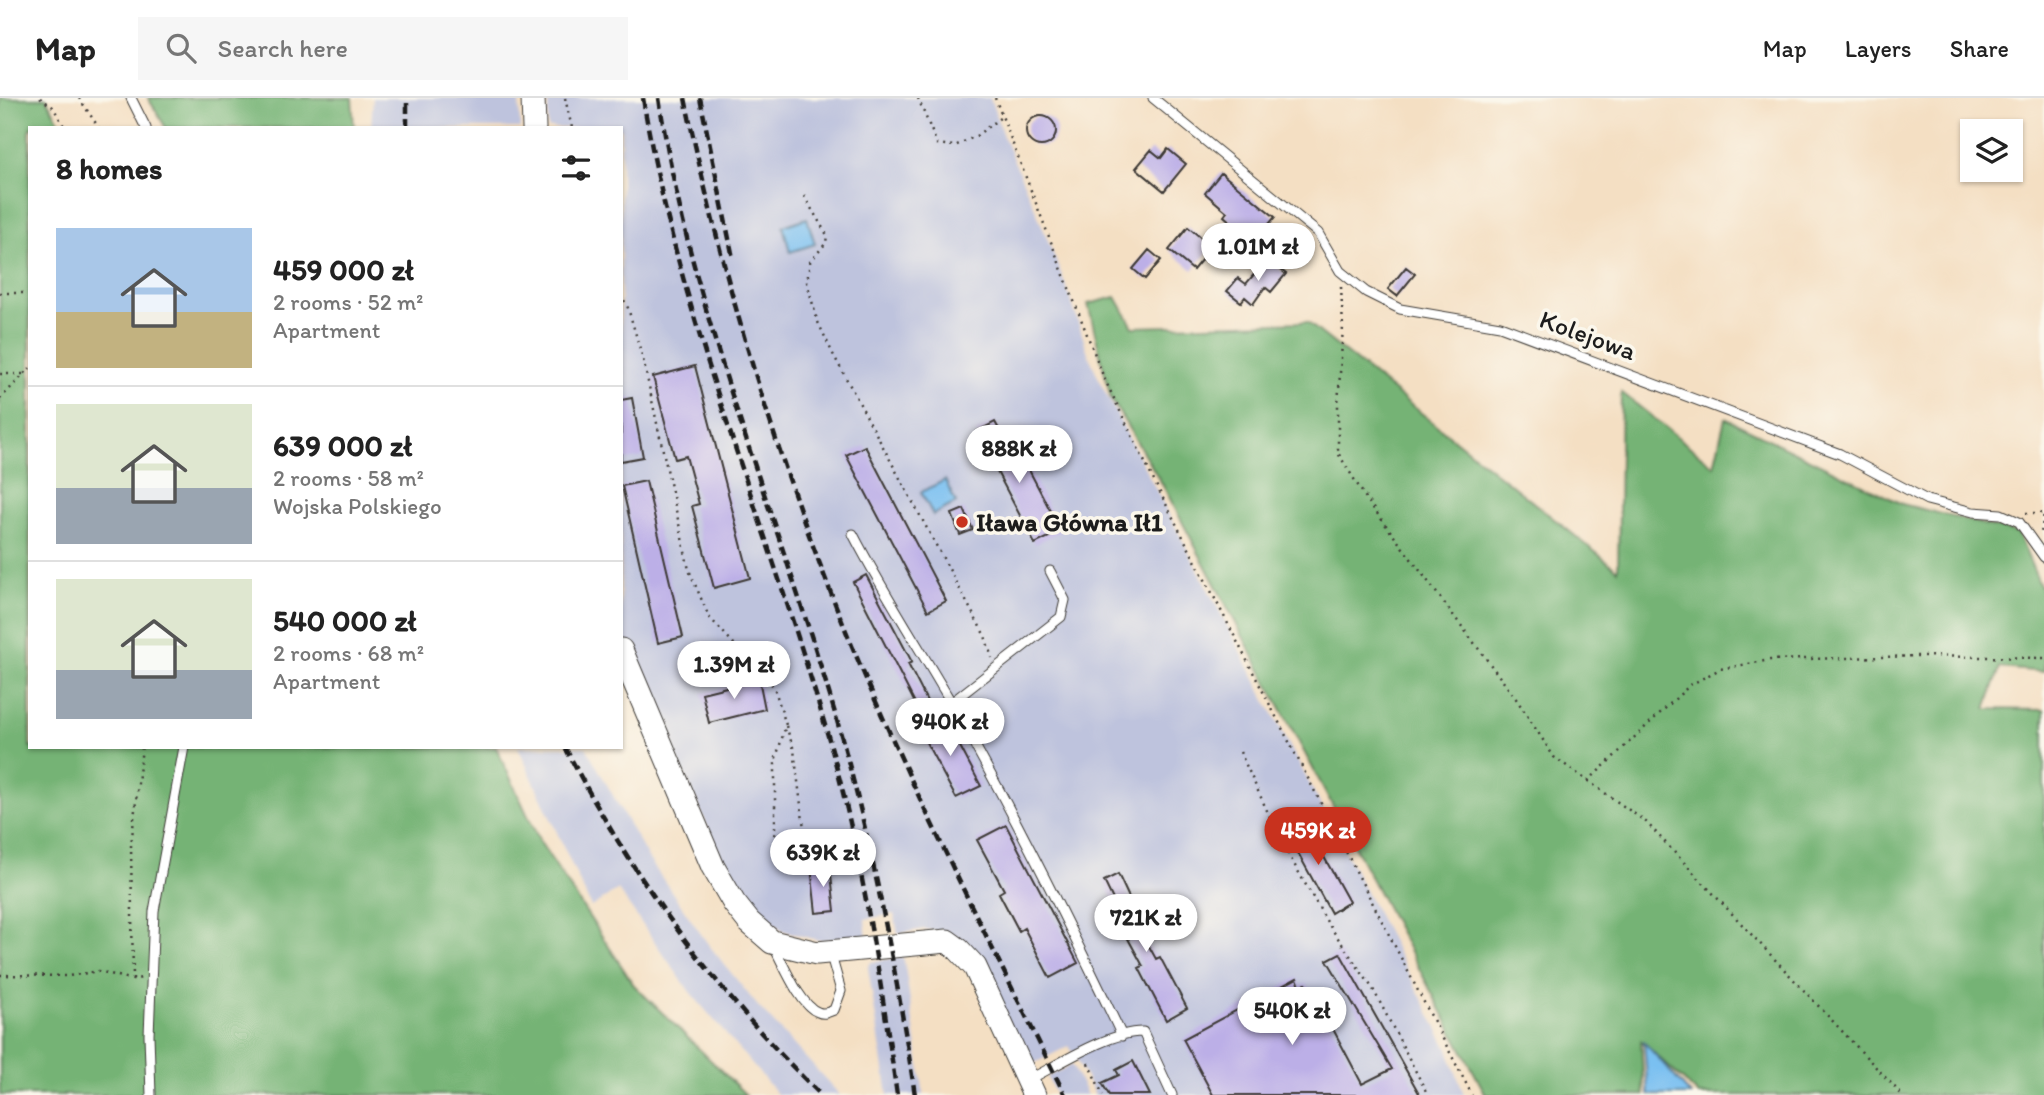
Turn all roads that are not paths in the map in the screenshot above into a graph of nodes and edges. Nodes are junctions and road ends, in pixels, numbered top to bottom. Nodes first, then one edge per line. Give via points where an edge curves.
1 (131, 98) edge
2 (533, 98) edge
3 (1153, 98) edge
4 (145, 126) edge
5 (534, 126) edge
6 (853, 534) dead end
7 (2044, 557) edge
8 (1050, 571) dead end
9 (623, 655) edge
10 (951, 703) junction
11 (184, 749) edge
12 (772, 942) junction
13 (830, 951) junction
14 (1122, 1036) junction
15 (1030, 1088) edge
16 (151, 1095) edge
17 (1172, 1095) edge

1 - 4 lane
2 - 5 street
3 - 7 lane, Kolejowa via 1318,233 1340,271 1366,292 1400,309 1500,326 1840,454 1927,500 2001,514 2019,522
6 - 10 lane via 882,591
8 - 10 lane via 1065,600 1061,617
9 - 12 street via 713,867 734,903
10 - 14 lane
11 - 16 lane via 154,911
12 - 13 street via 817,953
12 - 13 lane via 807,1004 825,1014 834,1010 841,991
13 - 15 street via 947,941 975,967
14 - 15 lane via 1083,1051
14 - 17 lane via 1143,1032

